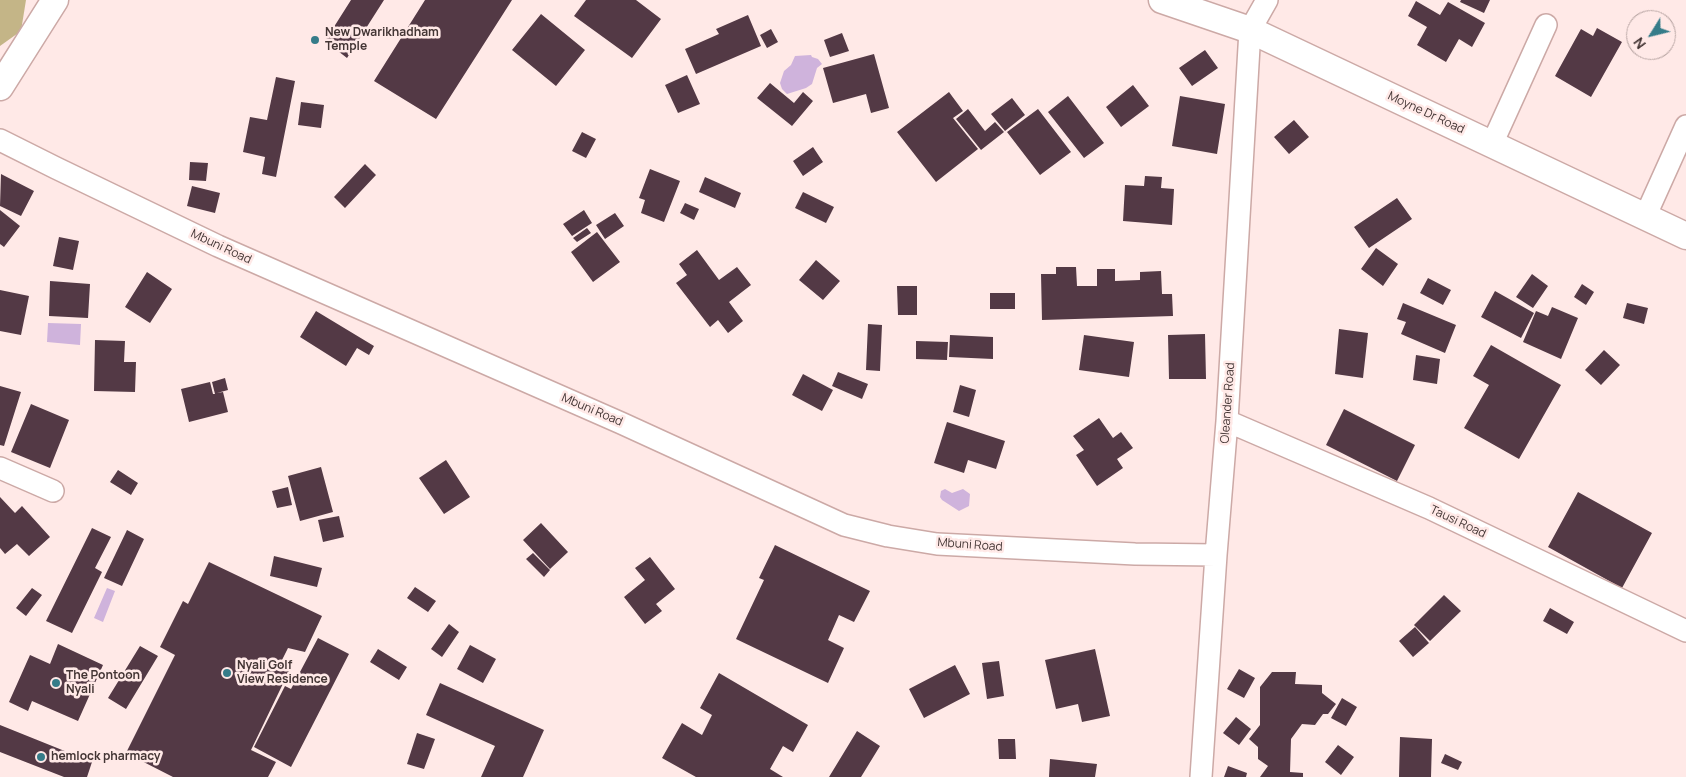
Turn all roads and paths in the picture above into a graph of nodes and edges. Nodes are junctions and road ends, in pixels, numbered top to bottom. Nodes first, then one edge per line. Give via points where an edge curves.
1 (54, 0) edge
2 (1162, 0) edge
3 (1267, 0) edge
4 (1546, 26) dead end
5 (1250, 30) junction
6 (0, 87) edge
7 (1686, 126) edge
8 (0, 140) edge
9 (1492, 144) junction
10 (1646, 217) junction
11 (1686, 236) edge
12 (1227, 421) junction
13 (0, 468) edge
14 (53, 491) dead end
15 (1216, 556) junction
16 (1686, 631) edge
17 (1201, 777) edge

1 - 6 main road
2 - 5 main road, Moyne Dr Road
3 - 5 street
4 - 9 street
5 - 9 main road, Moyne Dr Road
5 - 12 street, Oleander Road
7 - 10 street
8 - 15 street, Mbuni Road via 218,246 844,525 937,544
9 - 10 main road, Moyne Dr Road
10 - 11 main road, Moyne Dr Road
12 - 15 street, Oleander Road
12 - 16 street, Tausi Road via 1429,508
13 - 14 street
15 - 17 street, Oleander Road

